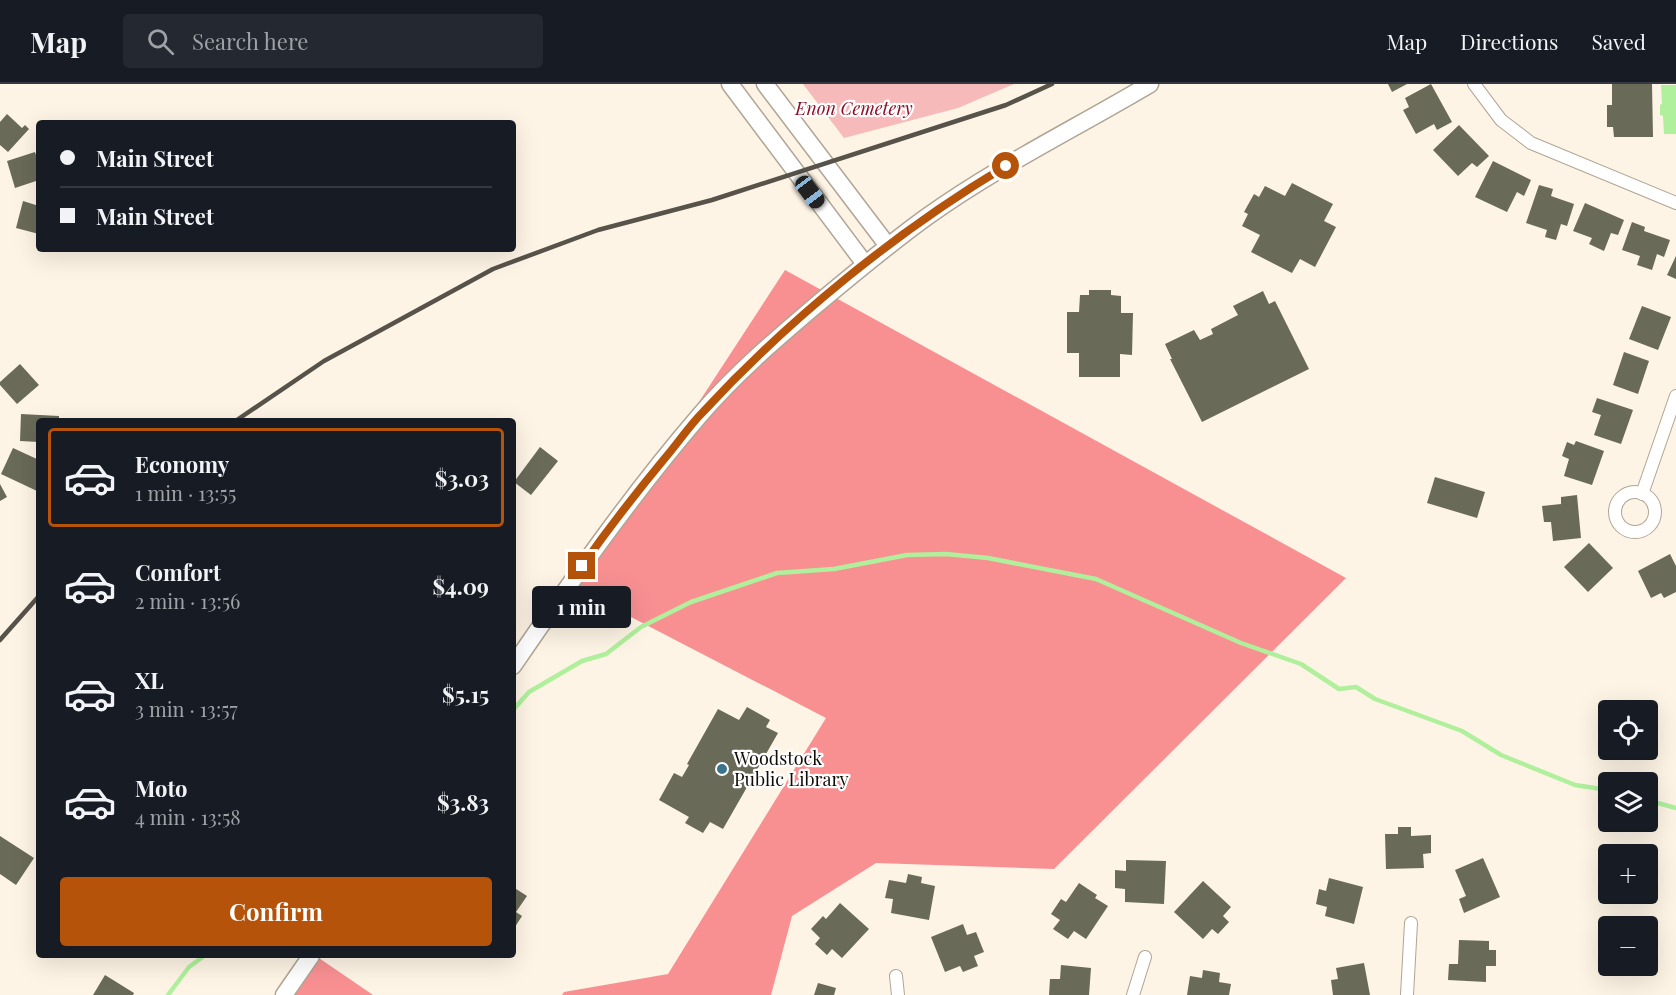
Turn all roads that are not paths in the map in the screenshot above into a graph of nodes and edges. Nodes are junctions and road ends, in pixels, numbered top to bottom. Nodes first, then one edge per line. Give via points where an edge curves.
1 (730, 84) edge
2 (765, 84) edge
3 (1150, 84) edge
4 (1474, 84) edge
5 (1676, 204) edge
6 (888, 246) junction
7 (865, 264) junction
8 (1676, 396) edge
9 (1642, 494) dead end
10 (516, 662) edge
11 (1412, 923) dead end
12 (1146, 957) dead end
13 (310, 958) edge
14 (896, 976) dead end
15 (284, 995) edge
16 (898, 995) edge
17 (1133, 995) edge
18 (1407, 995) edge

1 - 7 main road
2 - 6 main road
3 - 6 main road via 974,185
4 - 5 street via 1501,120 1531,143
6 - 7 main road
7 - 10 main road via 741,372 701,414 591,553
8 - 9 street
11 - 18 street
12 - 17 street
13 - 15 main road
14 - 16 street

